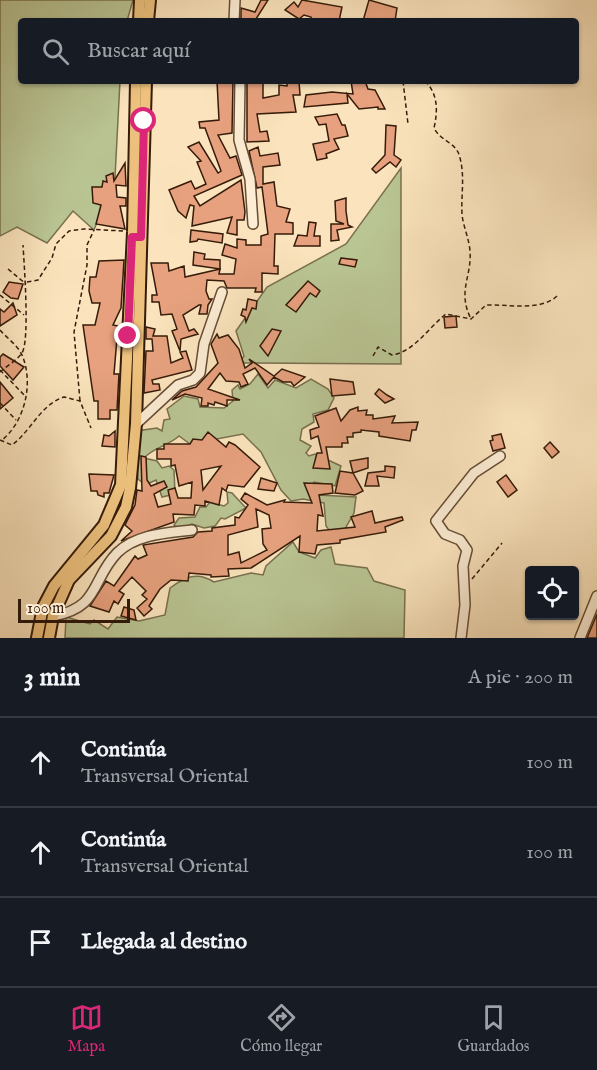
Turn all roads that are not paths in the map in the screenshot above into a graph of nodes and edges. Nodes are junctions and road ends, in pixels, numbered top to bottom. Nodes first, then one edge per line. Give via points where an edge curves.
1 (140, 0) edge
2 (150, 0) edge
3 (236, 0) edge
4 (139, 18) edge
5 (148, 18) edge
6 (234, 18) edge
7 (136, 84) edge
8 (146, 84) edge
9 (240, 84) edge
10 (253, 224) dead end
11 (136, 236) junction
12 (222, 292) dead end
13 (136, 424) junction
14 (500, 456) dead end
15 (192, 530) dead end
16 (597, 596) edge
17 (53, 616) junction
18 (37, 638) edge
19 (49, 638) edge
20 (461, 638) edge
21 (580, 638) edge

1 - 4 main road
2 - 5 main road
3 - 6 street
7 - 11 main road
8 - 11 main road
9 - 10 street via 239,140 250,179
11 - 13 main road
11 - 18 main road via 121,485 104,525 54,586 43,607
12 - 13 street via 204,344 200,374 178,386
13 - 17 main road via 126,507 111,536 69,580
14 - 20 street via 474,473 436,521 445,534 460,540 467,550
15 - 17 street via 151,536 117,553 78,609
16 - 21 street
17 - 19 main road

